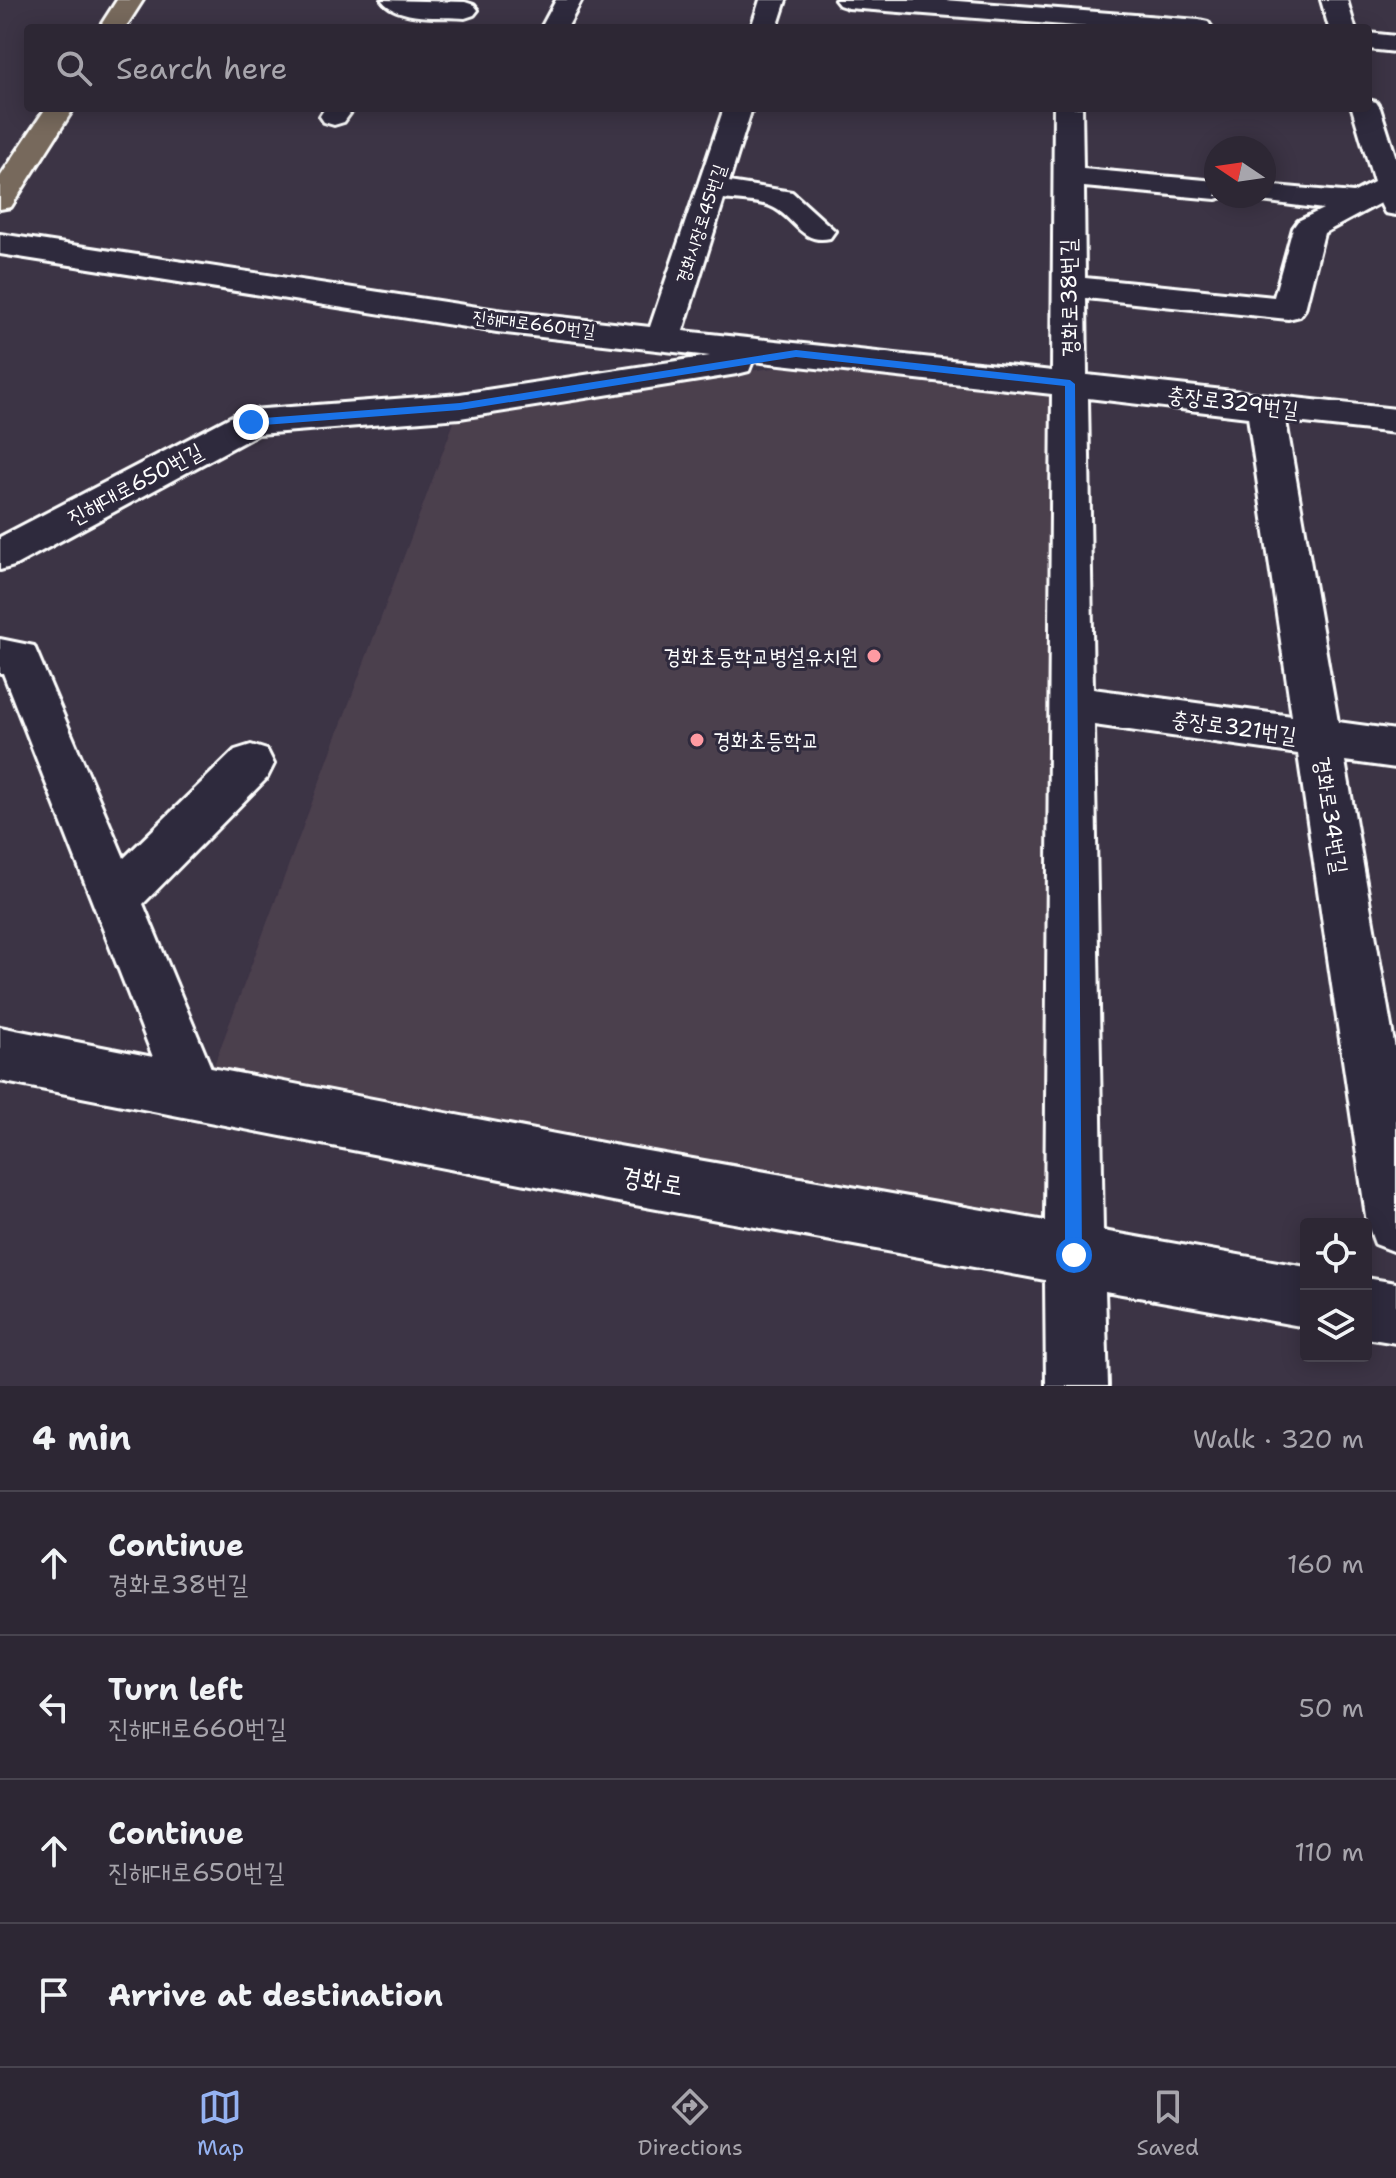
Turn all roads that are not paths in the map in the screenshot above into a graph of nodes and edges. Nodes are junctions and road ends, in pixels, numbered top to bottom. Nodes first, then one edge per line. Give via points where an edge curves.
1 (130, 0) edge
2 (569, 0) edge
3 (773, 0) edge
4 (848, 0) edge
5 (1334, 0) edge
6 (400, 3) edge
7 (470, 13) edge
8 (1067, 15) edge
9 (115, 24) edge
10 (392, 24) edge
11 (556, 24) edge
12 (765, 24) edge
13 (1158, 24) edge
14 (1341, 24) edge
15 (1372, 41) edge
16 (1396, 44) edge
17 (57, 112) edge
18 (737, 112) edge
19 (1068, 112) edge
20 (1367, 112) edge
21 (1068, 177) junction
22 (712, 188) junction
23 (1204, 189) edge
24 (1276, 195) edge
25 (0, 200) edge
26 (1394, 201) edge
27 (1357, 202) junction
28 (819, 231) dead end
29 (0, 244) edge
30 (1069, 286) junction
31 (663, 339) junction
32 (796, 354) junction
33 (1070, 384) junction
34 (1265, 406) junction
35 (1396, 421) edge
36 (0, 555) edge
37 (0, 656) edge
38 (1072, 704) junction
39 (1318, 738) junction
40 (1396, 749) edge
41 (251, 764) dead end
42 (116, 898) junction
43 (0, 1054) edge
44 (194, 1092) junction
45 (1396, 1223) edge
46 (1074, 1255) junction
47 (1300, 1296) edge
48 (1372, 1309) edge
49 (1396, 1313) edge
50 (1077, 1386) edge

1 - 9 main road
2 - 11 street
3 - 12 street
4 - 8 street
5 - 14 street
6 - 7 street
6 - 10 street
8 - 13 street
15 - 16 street
17 - 25 main road
18 - 22 street, 경화시장로45번길
19 - 21 street, 경화로38번길
20 - 26 street
21 - 23 street
21 - 30 street, 경화로38번길
22 - 28 street via 781,199
22 - 31 street, 경화시장로45번길
24 - 27 street
26 - 27 street
27 - 30 street via 1309,228 1288,309
29 - 31 street, 진해대로660번길 via 497,321
30 - 33 street, 경화로38번길
31 - 32 street, 진해대로660번길
32 - 33 street, 진해대로660번길
32 - 36 street, 진해대로650번길 via 460,406 251,422
33 - 34 street, 충장로329번길
33 - 38 street, 경화로38번길
34 - 35 street, 충장로329번길
34 - 39 street, 경화로34번길
37 - 42 street via 19,658
38 - 39 street, 충장로321번길
38 - 46 street, 경화로38번길
39 - 40 street, 충장로321번길
39 - 45 street, 경화로34번길
41 - 42 street
42 - 44 street
43 - 44 street, 경화로
44 - 46 street, 경화로
46 - 47 street, 경화로
46 - 50 street, 경화로38번길
48 - 49 street

